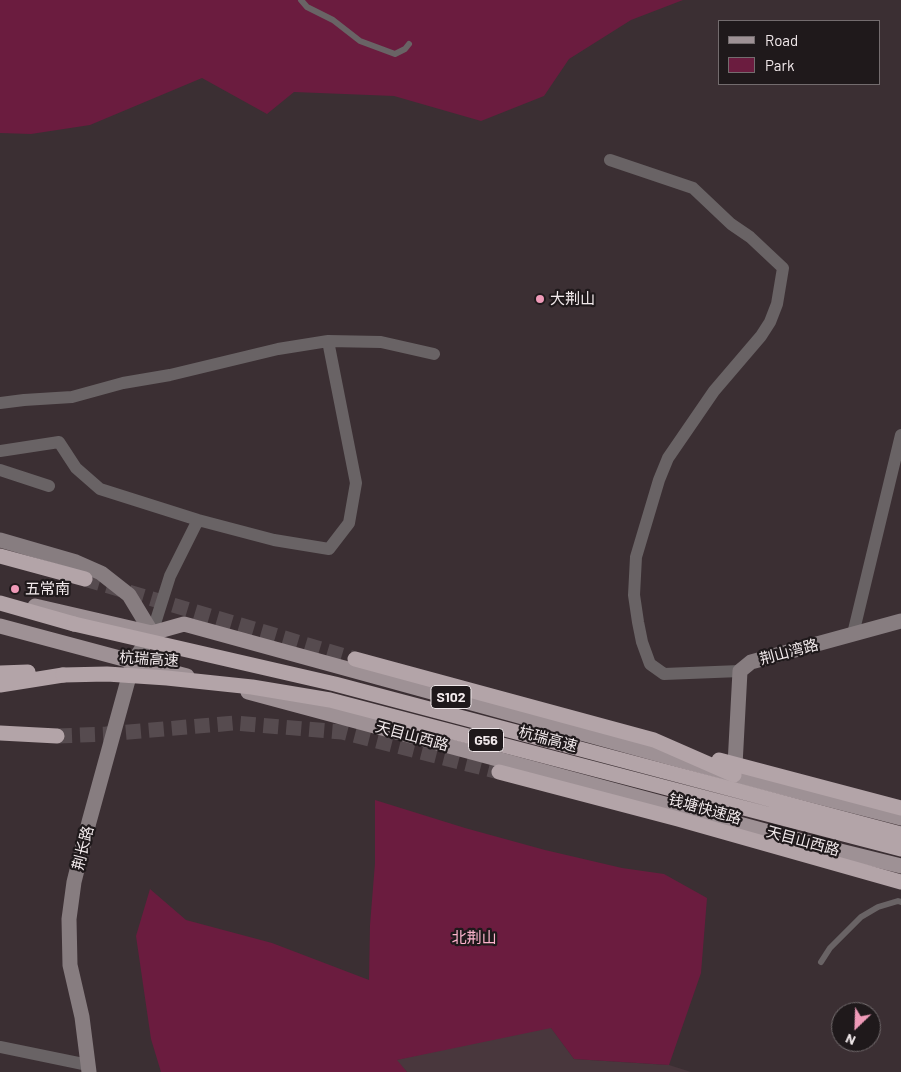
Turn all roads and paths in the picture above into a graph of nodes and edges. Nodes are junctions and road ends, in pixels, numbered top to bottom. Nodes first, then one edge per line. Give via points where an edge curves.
1 (301, 0) edge
2 (409, 44) dead end
3 (610, 160) dead end
4 (328, 341) junction
5 (434, 354) dead end
6 (0, 403) edge
7 (901, 435) edge
8 (0, 451) edge
9 (0, 470) edge
10 (49, 486) dead end
11 (198, 520) junction
12 (0, 540) edge
13 (0, 556) edge
14 (86, 579) tunnel mouth
15 (0, 597) edge
16 (0, 603) edge
17 (0, 612) edge
18 (901, 621) edge
19 (74, 624) junction
20 (4, 628) edge
21 (152, 633) junction
22 (853, 634) junction
23 (355, 658) tunnel mouth
24 (133, 662) junction
25 (740, 671) junction
26 (0, 673) edge
27 (63, 675) junction
28 (0, 685) edge
29 (0, 733) edge
30 (57, 736) tunnel mouth
31 (734, 770) junction
32 (500, 772) tunnel mouth
33 (901, 808) edge
34 (901, 818) edge
35 (901, 834) edge
36 (901, 849) edge
37 (901, 866) edge
38 (901, 882) edge
39 (901, 902) edge
40 (821, 962) dead end
41 (2, 1047) edge
42 (88, 1069) edge

1 - 2 lane via 360,41 395,54
3 - 25 street via 693,188 784,268 770,322 714,391 668,458 658,480 636,557 634,595 642,642 650,664 664,674
4 - 5 street via 381,342
4 - 6 street via 122,383 72,398
4 - 11 street via 356,483 349,524 329,549 274,540
7 - 22 street
8 - 11 street via 59,442 76,468 100,489
9 - 10 street
11 - 21 street via 170,576
12 - 21 main road via 101,572 129,595
13 - 14 highway
15 - 21 main road, S102
16 - 19 highway
17 - 19 highway
18 - 22 main road, 荆山湾路
19 - 35 highway, 杭瑞高速 / G56, bridge via 335,684
20 - 24 main road, 天目山西路
21 - 24 main road, 荆长路
21 - 31 main road, S102 via 184,624
22 - 25 main road, 荆山湾路 via 752,662
23 - 31 highway via 654,740
24 - 37 main road, 天目山西路
24 - 42 main road, 荆长路 via 74,882 69,919 70,965 82,1017
25 - 31 main road, 荆山湾路
26 - 27 highway
27 - 28 highway
27 - 36 highway, 杭瑞高速 / G56, bridge via 168,678 330,700
29 - 30 highway
31 - 33 highway
31 - 34 main road, S102
32 - 38 highway, 钱塘快速路
39 - 40 lane via 878,906 861,917 830,948
41 - 42 street

